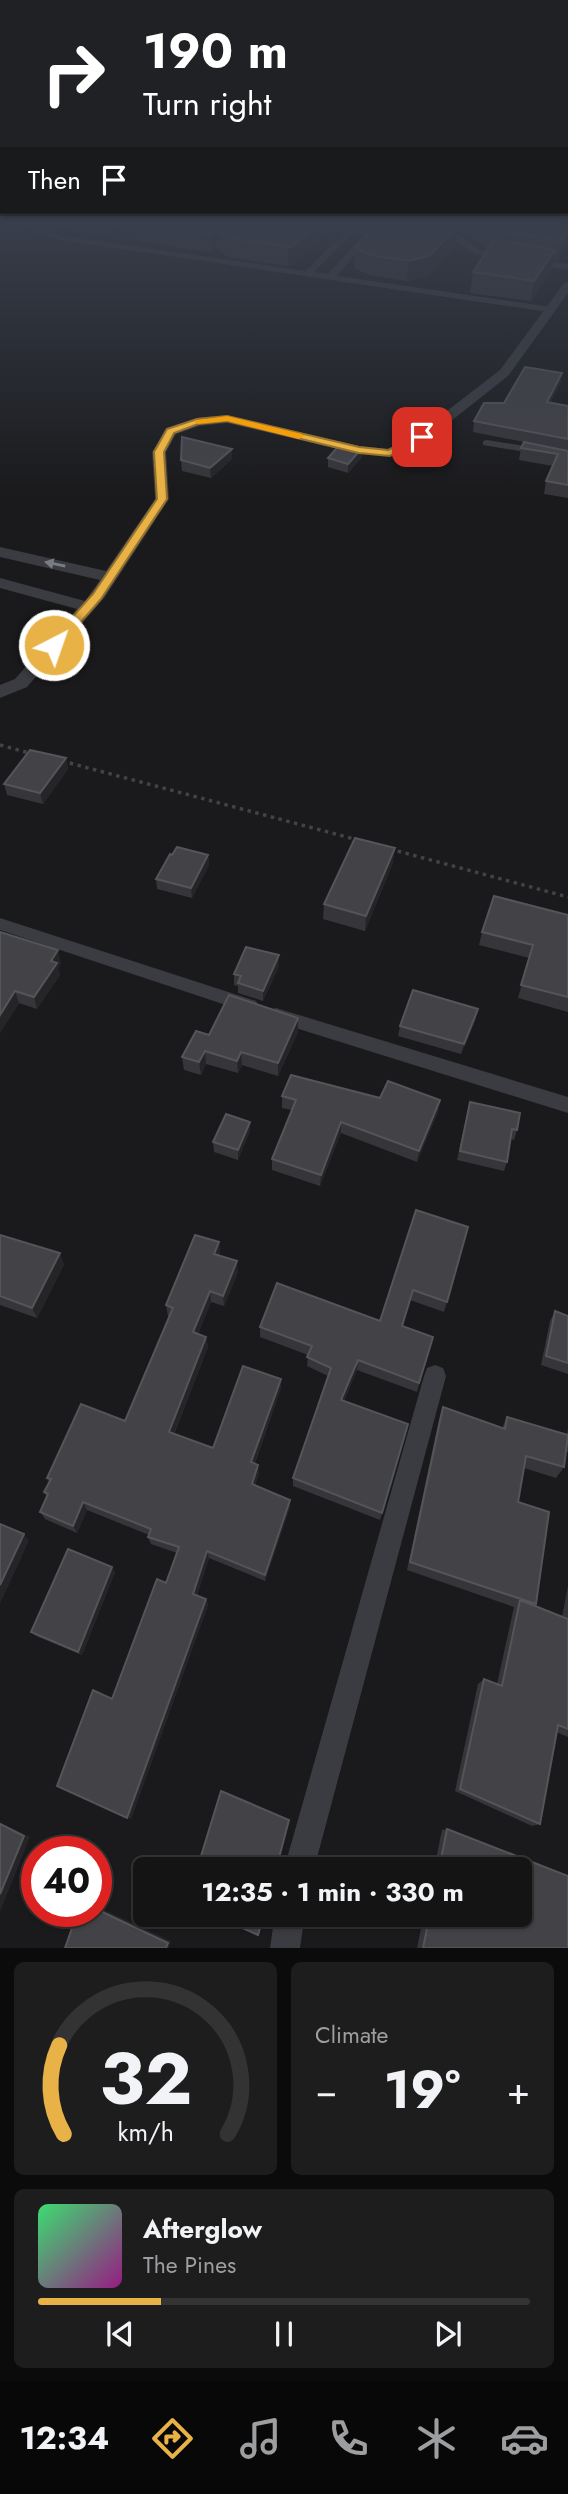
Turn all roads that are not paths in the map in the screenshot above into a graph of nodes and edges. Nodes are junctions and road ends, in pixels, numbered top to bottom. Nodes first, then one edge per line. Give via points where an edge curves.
1 (545, 313) edge
2 (487, 443) dead end
3 (568, 456) edge
4 (0, 552) edge
5 (110, 577) junction
6 (0, 583) edge
7 (88, 607) junction
8 (0, 692) edge
9 (0, 924) edge
10 (568, 1105) edge
11 (435, 1376) dead end
12 (302, 1857) edge
13 (288, 1927) edge
14 (285, 1948) edge

1 - 5 street via 503,373 422,437 390,453 227,419 171,431 159,452 162,499
2 - 3 street
5 -> 4 street
5 - 7 street
6 - 7 street
7 - 8 street via 21,683
9 - 10 street
11 - 12 street
13 - 14 street

